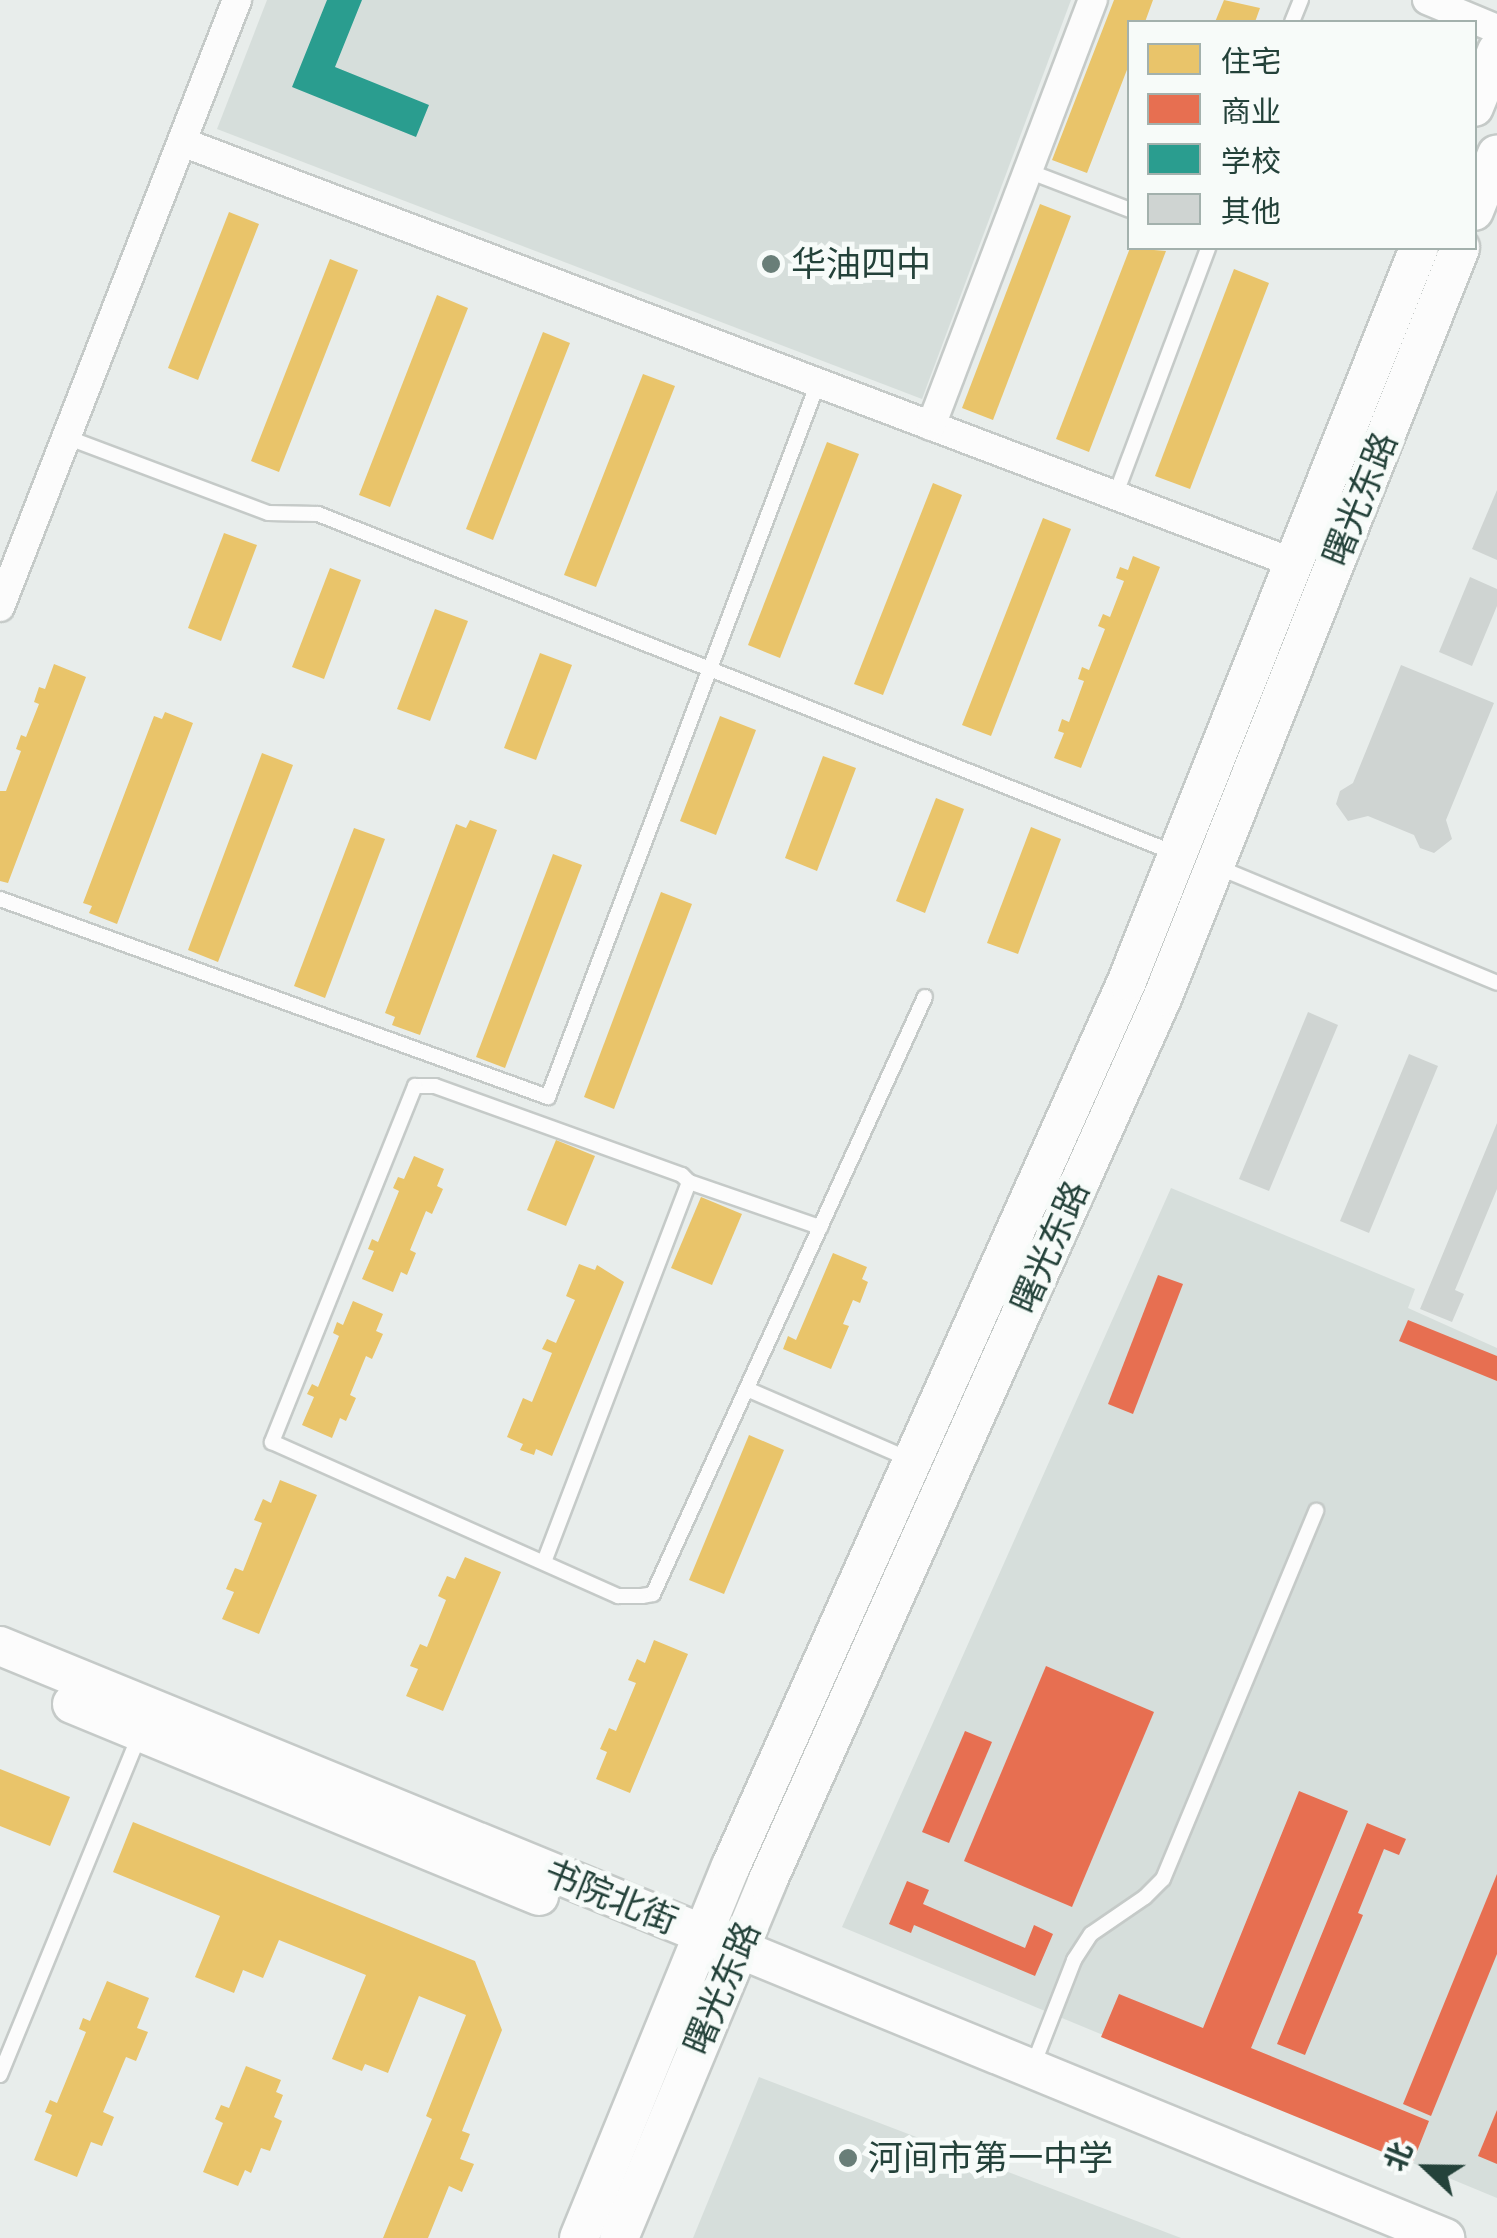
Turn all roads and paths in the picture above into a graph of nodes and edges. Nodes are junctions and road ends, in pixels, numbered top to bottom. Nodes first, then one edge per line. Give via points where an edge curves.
1 (237, 0) edge
2 (1092, 0) edge
3 (1427, 0) edge
4 (1475, 20) edge
5 (1497, 51) edge
6 (1477, 101) edge
7 (182, 142) junction
8 (1497, 154) edge
9 (1028, 171) junction
10 (1477, 204) edge
11 (1127, 209) edge
12 (1207, 250) edge
13 (1418, 250) edge
14 (1459, 250) edge
15 (818, 383) junction
16 (931, 426) junction
17 (66, 437) junction
18 (1115, 496) junction
19 (1294, 563) junction
20 (0, 607) edge
21 (709, 669) junction
22 (1178, 854) junction
23 (1214, 866) junction
24 (0, 898) edge
25 (1497, 983) edge
26 (925, 998) dead end
27 (688, 1182) junction
28 (820, 1228) junction
29 (746, 1390) junction
30 (913, 1461) junction
31 (1316, 1511) dead end
32 (544, 1562) junction
33 (0, 1646) edge
34 (0, 1674) edge
35 (140, 1732) junction
36 (698, 1947) junction
37 (734, 1961) junction
38 (1032, 2069) junction
39 (0, 2075) edge
40 (579, 2238) edge
41 (619, 2238) edge
42 (1376, 2238) edge
43 (1445, 2238) edge

1 - 7 street
2 - 9 street
3 - 4 street
5 - 6 main road
7 - 15 street
7 - 17 street
8 - 10 main road
9 - 11 lane
9 - 16 street
12 - 18 lane
13 - 19 main road, 曙光东路
14 - 23 main road, 曙光东路
15 - 16 street
15 - 21 lane
16 - 18 street
17 - 20 street
17 - 21 lane via 268,514 318,514
18 - 19 street
19 - 22 main road, 曙光东路
21 - 22 lane
21 - 24 lane via 548,1097
22 - 30 main road, 曙光东路
23 - 25 lane
23 - 37 main road, 曙光东路
26 - 28 lane
27 - 28 lane
27 - 32 lane
27 - 32 lane via 436,1086 415,1086 272,1442
28 - 29 lane
29 - 30 lane
29 - 32 lane via 653,1594 618,1596
30 - 36 main road, 曙光东路
31 - 38 lane via 1163,1879 1091,1934 1074,1960
33 - 36 main road, 书院北街
34 - 35 main road, 书院北街
35 - 36 main road, 书院北街
35 - 39 lane
36 - 37 main road, 书院北街
36 - 40 main road, 曙光东路
37 - 38 main road, 书院北街
37 - 41 main road, 曙光东路
37 - 42 main road, 书院北街
38 - 43 main road, 书院北街

